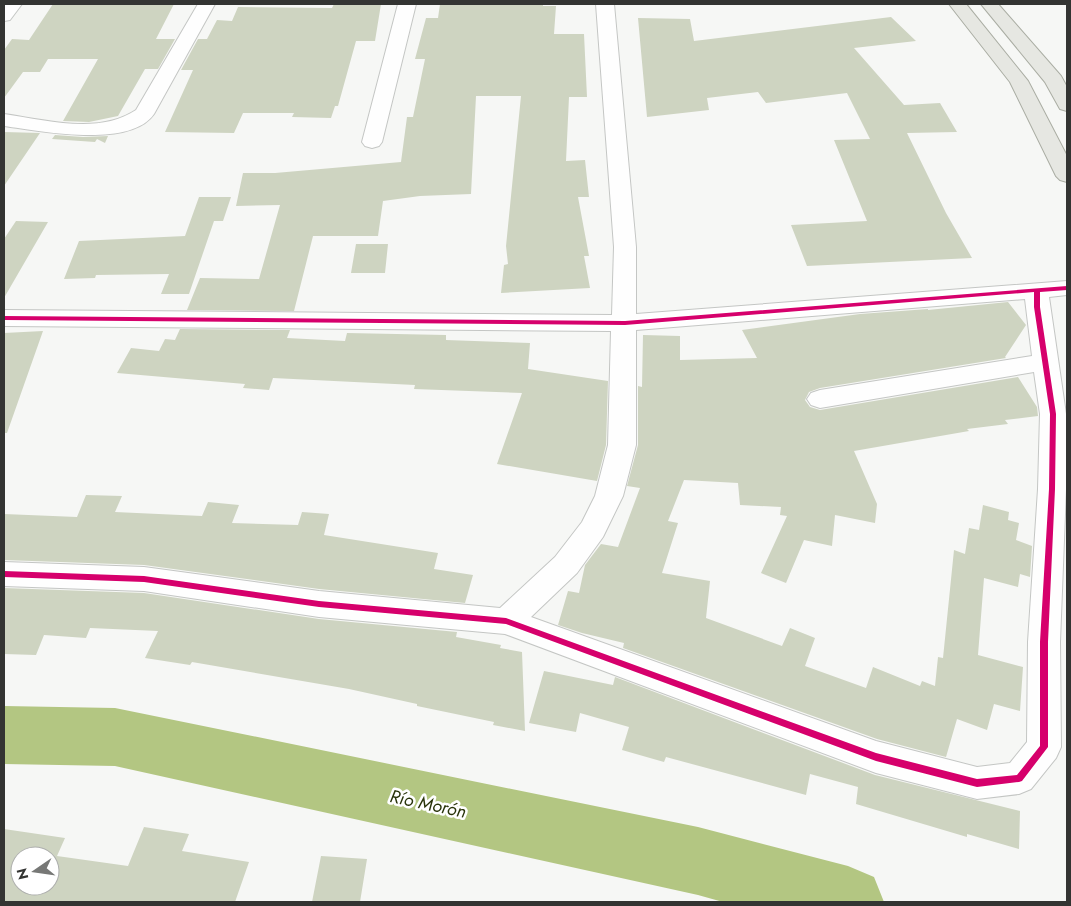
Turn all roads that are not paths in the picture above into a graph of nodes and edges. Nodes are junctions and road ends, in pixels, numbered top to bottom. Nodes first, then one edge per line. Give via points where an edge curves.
1 (13, 4) edge
2 (206, 4) edge
3 (407, 4) edge
4 (605, 4) edge
5 (957, 4) edge
6 (989, 4) edge
7 (4, 16) edge
8 (1067, 105) edge
9 (4, 120) edge
10 (372, 142) dead end
11 (1067, 176) edge
12 (1067, 288) edge
13 (1037, 290) junction
14 (4, 318) edge
15 (625, 323) junction
16 (1046, 362) junction
17 (820, 399) dead end
18 (4, 574) edge
19 (506, 621) junction

1 - 7 street
2 - 9 street via 144,114 133,123 106,130
3 - 10 street
4 - 15 street via 625,247
5 - 11 main road via 1020,81
6 - 8 main road via 1054,80
12 - 13 street
13 - 15 street
13 - 16 street
14 - 15 street
15 - 19 street via 622,444 608,496 593,528 566,565
16 - 17 street
16 - 19 street via 1053,414 1044,642 1044,747 1020,778 977,783 876,757
18 - 19 street via 144,579 319,604

